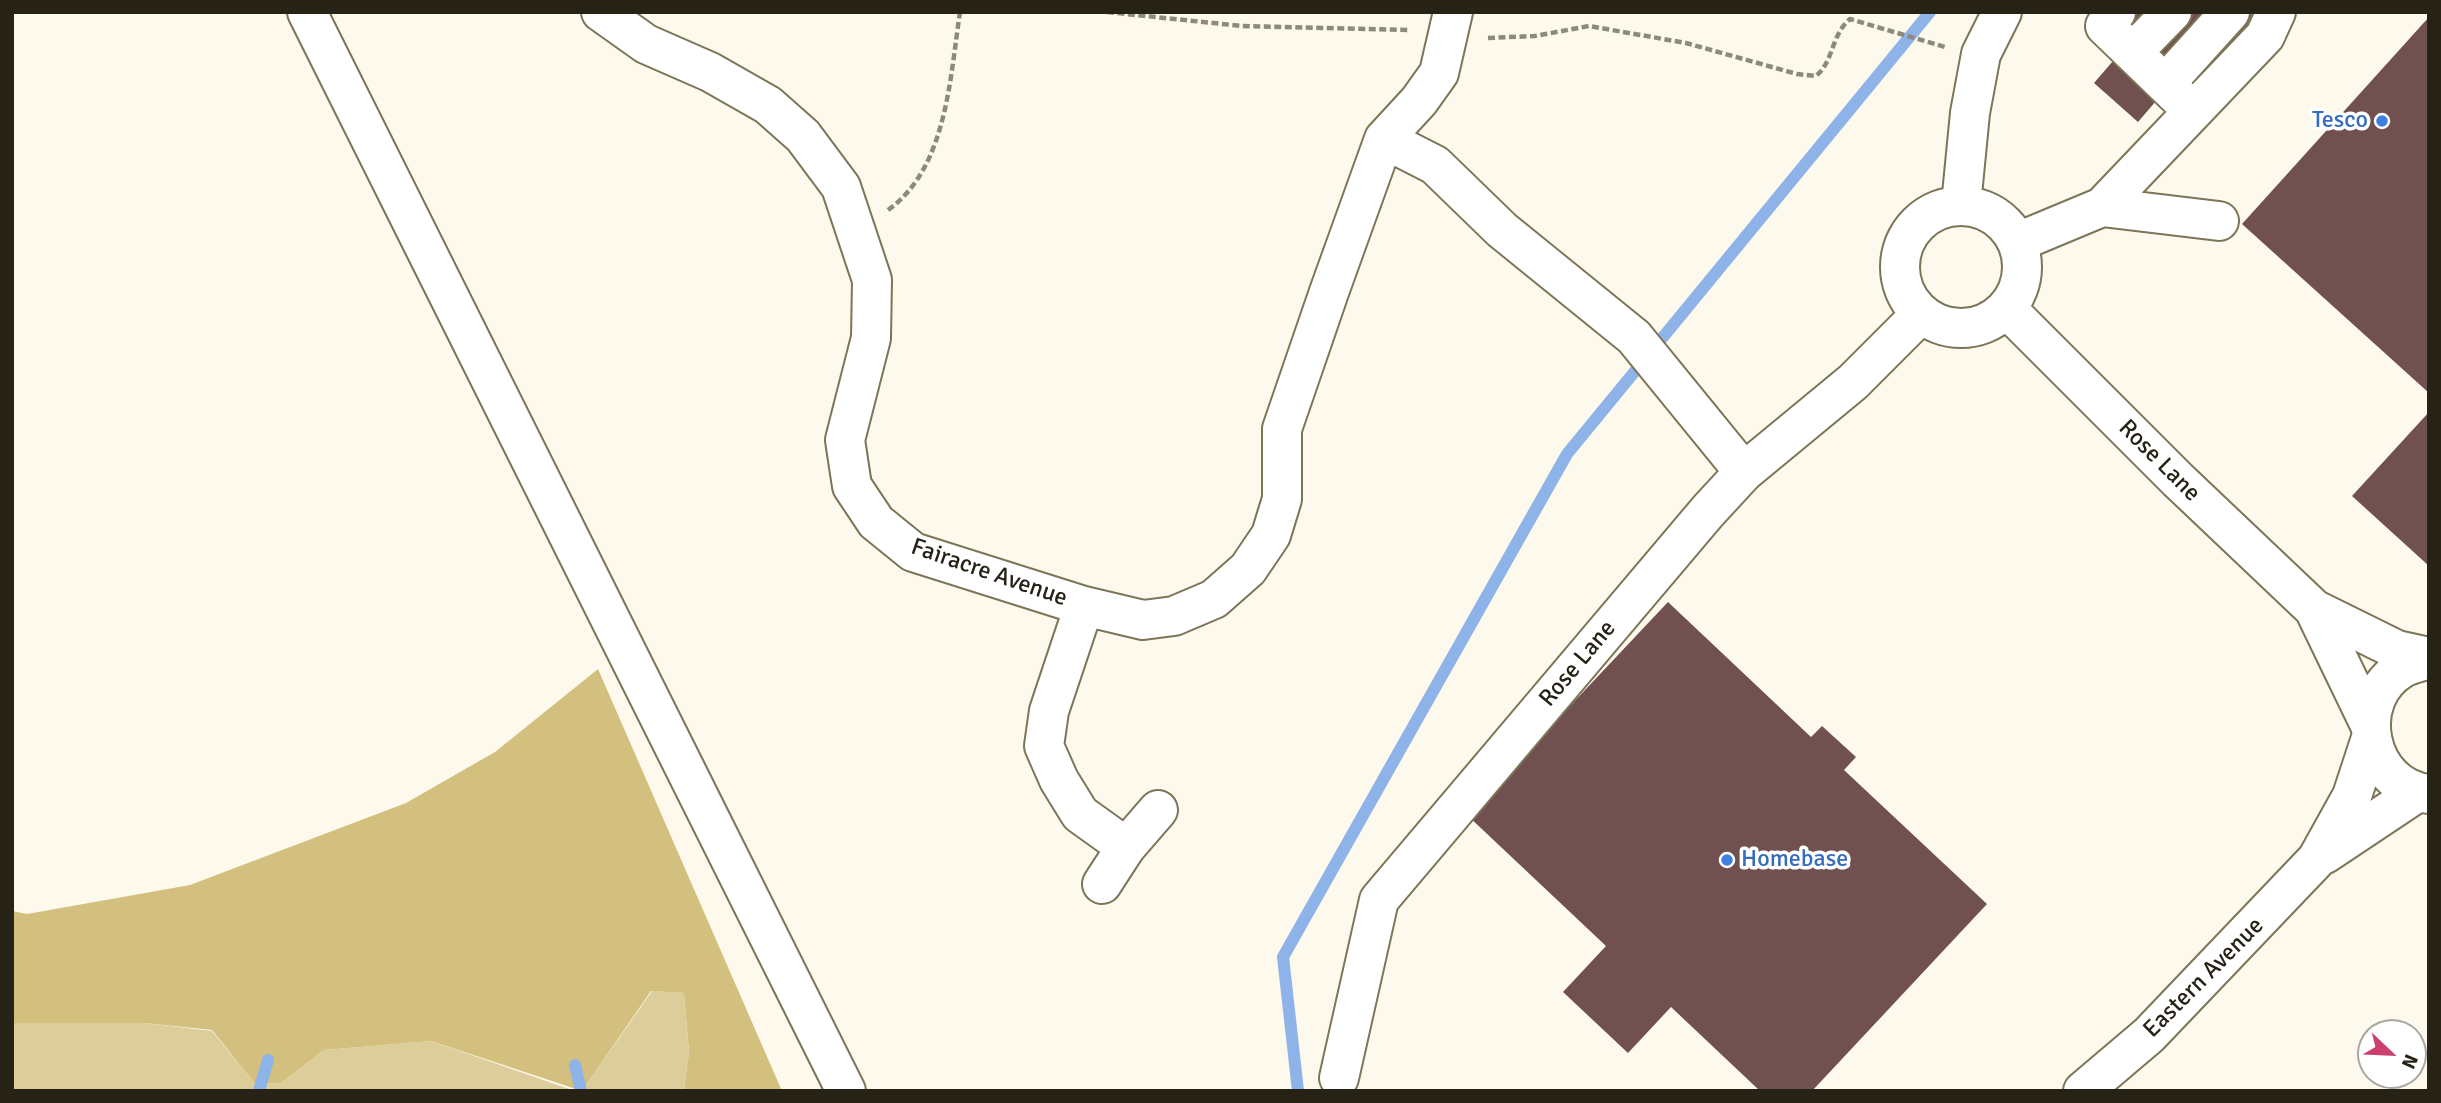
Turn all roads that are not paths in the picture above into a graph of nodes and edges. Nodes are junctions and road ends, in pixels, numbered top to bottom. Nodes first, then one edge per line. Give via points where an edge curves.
1 (307, 12) edge
2 (601, 12) edge
3 (2002, 12) edge
4 (2116, 12) edge
5 (2172, 12) edge
6 (2230, 12) edge
7 (2276, 12) edge
8 (1450, 24) edge
9 (2133, 52) junction
10 (2165, 84) junction
11 (2193, 111) junction
12 (1384, 139) junction
13 (1961, 205) junction
14 (2102, 207) junction
15 (2219, 221) dead end
16 (2018, 242) junction
17 (2007, 309) junction
18 (1921, 314) junction
19 (1744, 472) junction
20 (1084, 606) junction
21 (2314, 609) junction
22 (2429, 658) edge
23 (2370, 731) junction
24 (2423, 793) edge
25 (1158, 810) dead end
26 (1126, 847) junction
27 (2317, 859) junction
28 (1102, 884) dead end
29 (1339, 1078) dead end
30 (846, 1091) edge
31 (2083, 1091) edge

1 - 30 main road
2 - 20 main road, Fairacre Avenue via 646,44 710,72 768,105 803,136 841,187 872,280 872,338 845,440 852,486 876,522 913,552
3 - 13 main road via 1980,54
4 - 9 main road via 2105,26
5 - 9 main road
6 - 10 main road
7 - 11 main road via 2265,36
8 - 12 main road via 1439,73
9 - 10 main road
10 - 11 main road
11 - 14 main road
12 - 19 main road via 1435,165 1502,230 1634,337
12 - 20 main road, Fairacre Avenue via 1282,429 1282,499 1271,535 1248,569 1214,598 1174,616 1143,620
13 - 16 main road via 1986,210 2006,224
13 - 18 main road via 1933,213 1909,234 1901,254 1901,280 1908,299
14 - 15 main road
14 - 16 main road
16 - 17 main road via 2023,260 2021,282
17 - 18 main road via 1983,325 1958,329 1936,324
17 - 21 main road, Rose Lane
18 - 19 main road, Rose Lane via 1853,382
19 - 29 main road, Rose Lane via 1379,900
20 - 26 main road via 1049,711 1044,746 1080,814
21 - 22 main road, Rose Lane via 2397,650
21 - 23 main road, Rose Lane
22 - 23 main road, Eastern Avenue via 2402,668 2378,693
23 - 24 main road, Rose Lane via 2376,755 2389,774
23 - 27 main road, Eastern Avenue via 2352,796
24 - 27 main road, Eastern Avenue
25 - 26 main road
26 - 28 main road
27 - 31 main road, Eastern Avenue via 2149,1035

